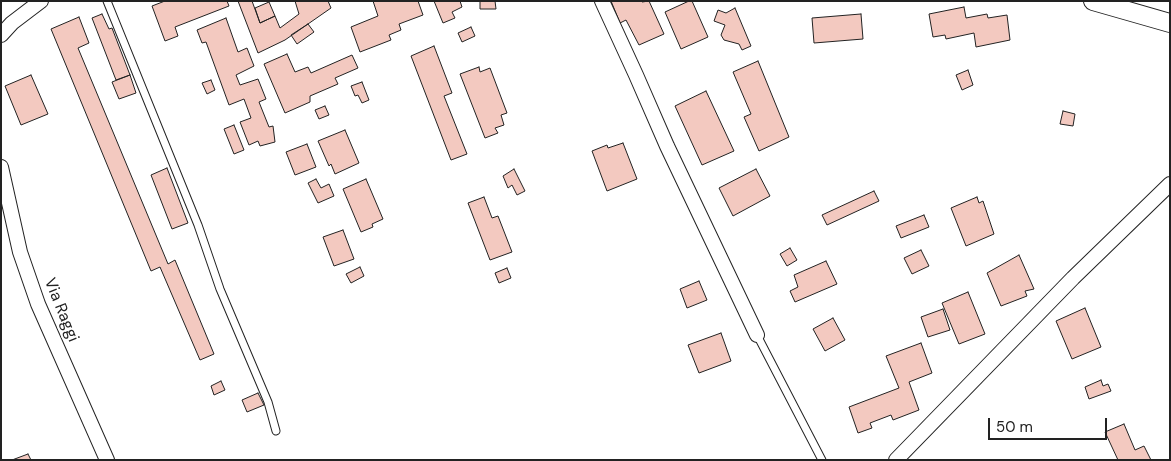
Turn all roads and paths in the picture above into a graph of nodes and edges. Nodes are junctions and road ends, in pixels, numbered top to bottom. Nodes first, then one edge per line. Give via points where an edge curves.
1 (41, 1) edge
2 (107, 1) edge
3 (602, 1) edge
4 (1093, 1) edge
5 (1170, 23) edge
6 (1, 35) edge
7 (1, 167) edge
8 (1170, 184) edge
9 (757, 335) joint
10 (276, 431) dead end
11 (107, 460) edge
12 (822, 460) edge
13 (896, 460) edge

1 - 6 street
2 - 10 lane via 268,402
3 - 9 street
4 - 5 street
7 - 11 street, Via Raggi via 20,252 38,304
8 - 13 street via 1073,278
9 - 12 lane

